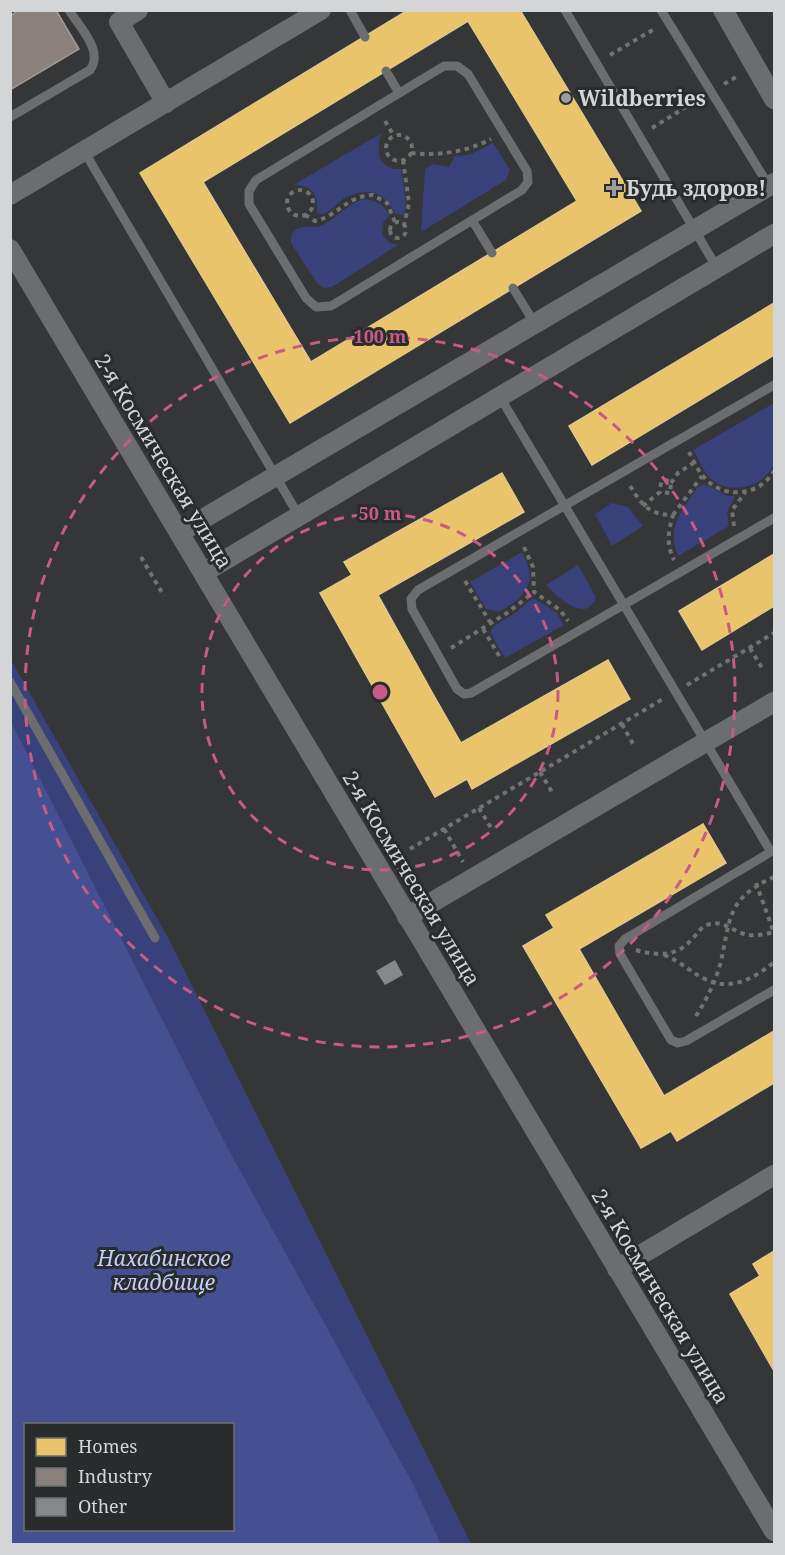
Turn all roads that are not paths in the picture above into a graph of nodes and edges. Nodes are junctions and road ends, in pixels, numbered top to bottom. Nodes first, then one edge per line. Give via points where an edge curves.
1 (69, 10) edge
2 (138, 10) edge
3 (321, 10) edge
4 (350, 10) edge
5 (565, 10) edge
6 (661, 10) edge
7 (723, 10) edge
8 (115, 16) edge
9 (365, 37) dead end
10 (386, 71) dead end
11 (399, 93) junction
12 (774, 99) edge
13 (166, 103) junction
14 (10, 117) edge
15 (84, 151) junction
16 (772, 184) edge
17 (10, 195) edge
18 (472, 220) junction
19 (695, 230) junction
20 (774, 234) edge
21 (10, 249) edge
22 (492, 253) dead end
23 (717, 268) junction
24 (513, 288) dead end
25 (535, 324) junction
26 (774, 384) edge
27 (500, 397) junction
28 (276, 477) junction
29 (565, 505) junction
30 (299, 516) junction
31 (774, 518) edge
32 (179, 534) junction
33 (203, 573) junction
34 (624, 605) junction
35 (10, 682) edge
36 (774, 702) edge
37 (706, 742) junction
38 (773, 851) edge
39 (407, 917) junction
40 (155, 938) dead end
41 (774, 990) edge
42 (774, 1175) edge
43 (617, 1269) junction
44 (774, 1532) edge

1 - 14 lane via 96,53 96,62 90,70
2 - 8 street
3 - 13 street
4 - 9 lane
5 - 19 lane
6 - 16 lane
7 - 12 street
8 - 13 street
10 - 11 lane
11 - 18 lane via 444,66 457,66 468,74 527,171 528,182 522,190
11 - 18 lane via 256,180 249,191 249,204 306,298 316,307 330,306
13 - 15 street
15 - 17 street
15 - 28 lane
16 - 19 street
18 - 22 lane
19 - 23 lane
19 - 25 street
20 - 23 street
21 - 32 street, 2-я Космическая улица
23 - 27 street
24 - 25 lane
25 - 28 street
26 - 29 lane
27 - 29 lane
27 - 30 street
28 - 30 lane
28 - 32 street
29 - 34 lane
29 - 34 lane via 418,590 411,599 412,609 457,689 471,693
30 - 33 street
31 - 34 lane
32 - 33 street, 2-я Космическая улица
33 - 39 street, 2-я Космическая улица
34 - 37 lane
35 - 40 lane
36 - 37 street
37 - 38 lane
37 - 39 street
38 - 41 lane via 619,946 671,1040 678,1043
39 - 43 street, 2-я Космическая улица
42 - 43 street
43 - 44 street, 2-я Космическая улица

